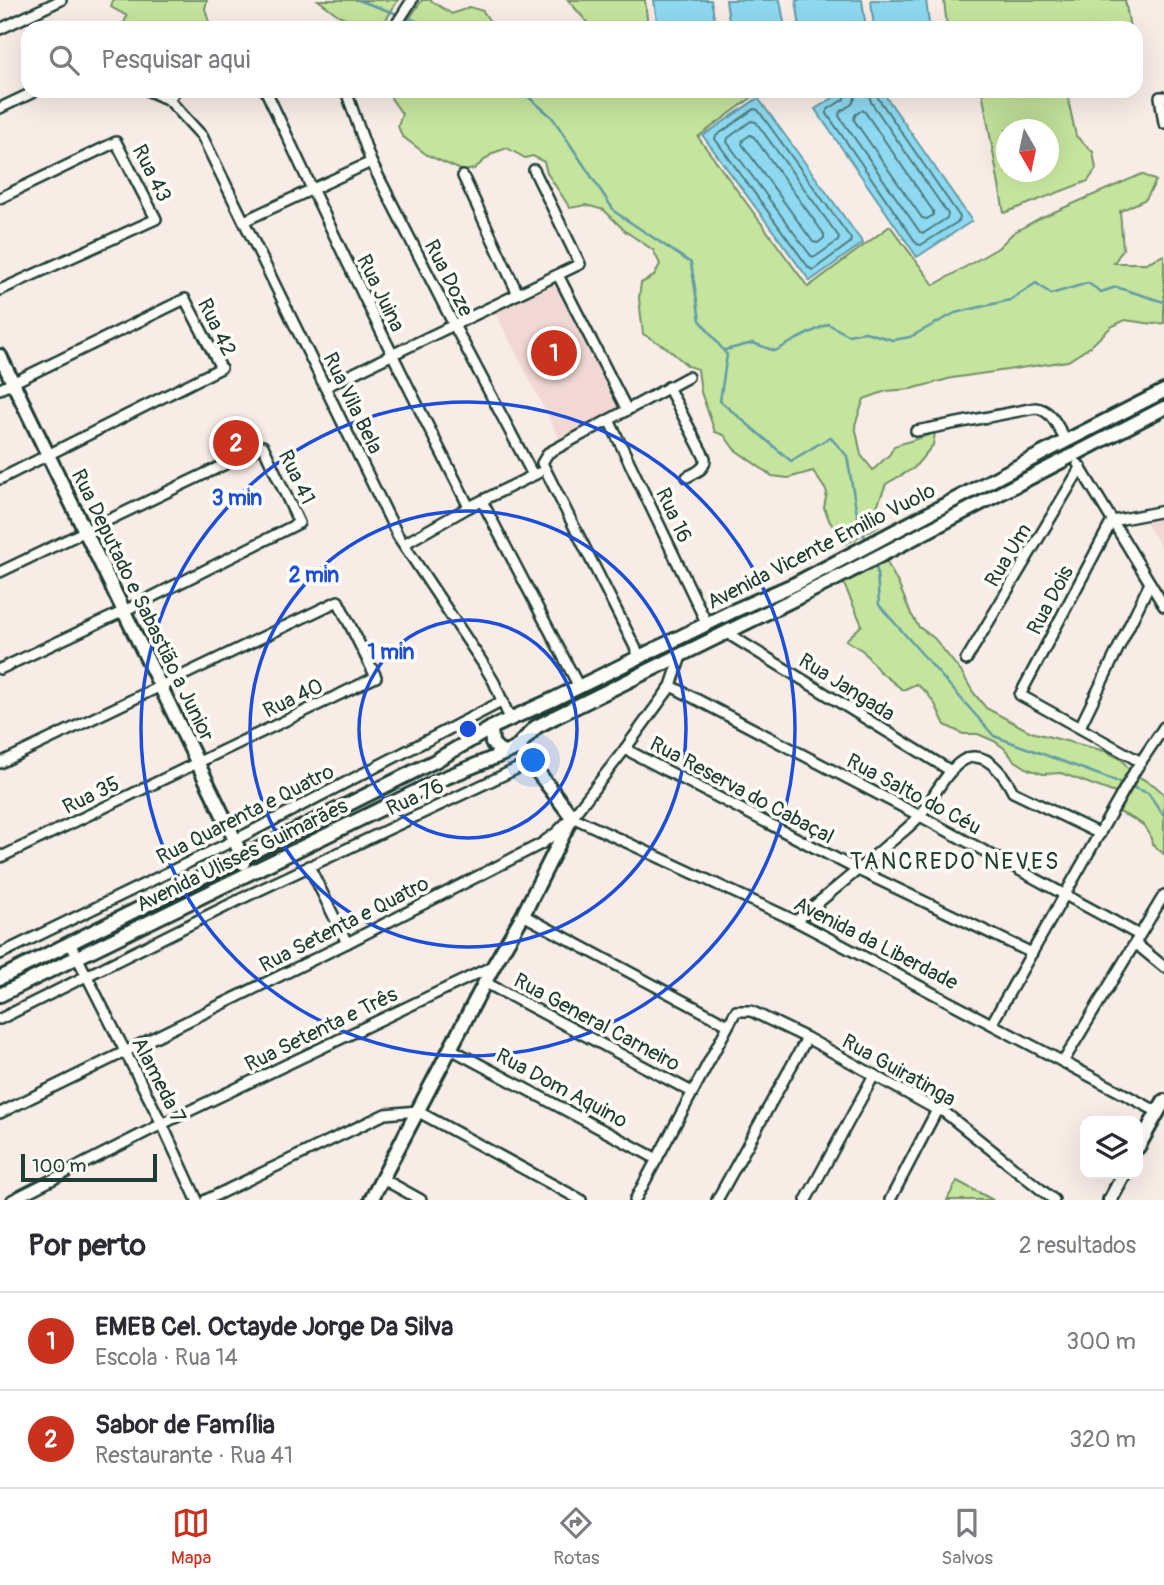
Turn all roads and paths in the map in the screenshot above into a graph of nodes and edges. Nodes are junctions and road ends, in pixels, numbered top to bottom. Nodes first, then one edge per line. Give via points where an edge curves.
1 (61, 0) edge
2 (412, 0) edge
3 (399, 21) edge
4 (0, 29) edge
5 (1162, 97) edge
6 (21, 98) edge
7 (165, 98) edge
8 (269, 98) edge
9 (348, 98) edge
10 (169, 100) joint
11 (0, 108) edge
12 (1164, 123) edge
13 (371, 162) junction
14 (534, 170) dead end
15 (463, 176) dead end
16 (312, 189) junction
17 (0, 198) edge
18 (244, 221) junction
19 (558, 275) junction
20 (0, 290) edge
21 (518, 294) junction
22 (454, 325) junction
23 (392, 355) junction
24 (0, 356) edge
25 (688, 377) dead end
26 (13, 382) junction
27 (326, 387) junction
28 (668, 387) junction
29 (0, 389) edge
30 (1164, 391) edge
31 (1164, 408) edge
32 (627, 410) junction
33 (609, 420) junction
34 (916, 431) dead end
35 (1066, 441) junction
36 (48, 455) junction
37 (1073, 455) junction
38 (1081, 467) junction
39 (545, 469) junction
40 (533, 475) junction
41 (687, 477) dead end
42 (0, 479) edge
43 (482, 501) junction
44 (469, 507) junction
45 (1164, 511) edge
46 (1112, 521) junction
47 (85, 530) junction
48 (404, 544) junction
49 (853, 561) junction
50 (0, 572) edge
51 (1150, 583) junction
52 (1164, 606) edge
53 (124, 611) junction
54 (707, 624) junction
55 (725, 632) junction
56 (682, 653) junction
57 (640, 657) junction
58 (966, 660) dead end
59 (0, 669) edge
60 (160, 686) junction
61 (671, 686) junction
62 (579, 687) junction
63 (503, 701) junction
64 (510, 719) junction
65 (1080, 727) junction
66 (1164, 727) edge
67 (491, 728) junction
68 (520, 743) junction
69 (625, 749) junction
70 (502, 753) junction
71 (198, 762) junction
72 (531, 762) junction
73 (0, 763) edge
74 (1139, 765) junction
75 (951, 771) junction
76 (920, 816) junction
77 (572, 817) junction
78 (1100, 834) junction
79 (235, 840) junction
80 (0, 855) edge
81 (242, 858) junction
82 (309, 866) junction
83 (858, 870) junction
84 (245, 874) junction
85 (1064, 894) junction
86 (249, 895) junction
87 (1164, 895) edge
88 (523, 915) junction
89 (796, 921) junction
90 (1137, 939) junction
91 (71, 943) junction
92 (347, 943) junction
93 (1032, 953) junction
94 (0, 954) edge
95 (78, 957) junction
96 (494, 965) junction
97 (1164, 967) edge
98 (87, 976) junction
99 (0, 978) edge
100 (486, 983) junction
101 (0, 995) edge
102 (0, 1018) edge
103 (992, 1023) junction
104 (728, 1025) junction
105 (807, 1038) junction
106 (450, 1049) junction
107 (125, 1051) junction
108 (1063, 1062) junction
109 (874, 1075) junction
110 (692, 1092) junction
111 (1161, 1106) edge
112 (937, 1110) junction
113 (416, 1111) junction
114 (0, 1113) edge
115 (162, 1125) junction
116 (1143, 1138) edge
117 (657, 1159) junction
118 (383, 1179) junction
119 (1121, 1179) edge
120 (12, 1200) edge
121 (197, 1200) edge
122 (206, 1200) edge
123 (371, 1200) edge
124 (421, 1200) edge
125 (581, 1200) edge
126 (635, 1200) edge
127 (717, 1200) edge
128 (806, 1200) edge
129 (890, 1200) edge
130 (1054, 1200) edge
131 (1110, 1200) edge

1 - 4 street
2 - 3 street
5 - 12 street
6 - 11 street
7 - 10 street
8 - 16 street, Rua Juina
9 - 13 street, Rua Doze
10 - 18 street, Rua Vila Bela via 202,136
13 - 16 street
13 - 22 street, Rua Doze
14 - 19 street via 580,264
15 - 21 street
16 - 18 street
16 - 23 street, Rua Juina
17 - 20 street, Rua 43 via 116,142 156,219
18 - 27 street, Rua Vila Bela
19 - 21 street
19 - 32 street
21 - 22 street
22 - 23 street
22 - 40 street, Rua Doze
23 - 27 street
23 - 44 street, Rua Juina
24 - 26 main road, Rua Deputado e Sabastião a Junior
25 - 28 street
26 - 29 street
26 - 36 main road, Rua Deputado e Sabastião a Junior
26 - 36 street, Rua 42 via 186,299 220,368
27 - 48 street, Rua Vila Bela
28 - 32 street
28 - 41 street via 705,458 703,468
30 - 35 main road, Avenida Vicente Emilio Vuolo
31 - 37 main road, Avenida Vicente Emilio Vuolo
32 - 33 street
33 - 39 street via 548,453 542,464
33 - 54 street, Rua 16
34 - 35 street via 1035,408 1049,414
35 - 49 main road, Avenida Vicente Emilio Vuolo via 891,534
36 - 42 street
36 - 47 main road, Rua Deputado e Sabastião a Junior
37 - 38 street
37 - 49 main road, Avenida Vicente Emilio Vuolo via 896,547
38 - 46 street
38 - 58 street, Rua Um
39 - 40 street
39 - 57 street
40 - 43 street
43 - 44 street
43 - 62 street
44 - 48 street
45 - 46 street
46 - 51 street
46 - 65 street, Rua Dois via 1020,695
47 - 50 street
47 - 53 main road, Rua Deputado e Sabastião a Junior
47 - 53 street, Rua 41 via 262,446 299,523
48 - 63 street, Rua Vila Bela
49 - 54 main road, Avenida Vicente Emilio Vuolo
49 - 55 main road, Avenida Vicente Emilio Vuolo
51 - 52 street
51 - 65 street
53 - 59 street
53 - 60 main road, Rua Deputado e Sabastião a Junior
54 - 57 main road, Avenida Vicente Emilio Vuolo
55 - 56 main road, Avenida Vicente Emilio Vuolo
55 - 75 street, Rua Jangada
56 - 61 street, Rua Setenta e Quatro
56 - 68 main road, Avenida Vicente Emilio Vuolo via 536,727
57 - 62 main road, Avenida Vicente Emilio Vuolo
60 - 71 main road, Rua Deputado e Sabastião a Junior
60 - 71 street, Rua 40 via 338,601 376,677
60 - 73 street
61 - 69 street, Rua Setenta e Quatro
61 - 76 street, Rua Salto do Céu
62 - 64 main road, Avenida Vicente Emilio Vuolo
63 - 64 street, Rua Vila Bela
63 - 79 street, Rua Quarenta e Quatro
64 - 67 main road, Avenida Vicente Emilio Vuolo
64 - 68 main road via 519,731
65 - 74 street
66 - 74 street
67 - 70 main road via 492,743
67 - 81 main road, Avenida Ulisses Guimarães
68 - 70 main road, Avenida Vicente Emilio Vuolo
68 - 72 main road
69 - 77 street, Rua Setenta e Quatro
69 - 83 street, Rua Reserva do Cabaçal
70 - 84 main road, Avenida Ulisses Guimarães
71 - 79 main road, Rua Deputado e Sabastião a Junior
71 - 80 street, Rua 35
72 - 77 main road
72 - 82 street, Rua 76
74 - 78 street
75 - 76 street
75 - 78 street via 960,761 974,757 987,762 1013,792
76 - 83 street
76 - 85 street, Rua Salto do Céu
77 - 88 main road
77 - 89 street, Avenida da Liberdade
77 - 92 street, Rua Setenta e Quatro via 541,844
78 - 85 street
79 - 81 main road, Rua Deputado e Sabastião a Junior
79 - 94 street, Rua Quarenta e Quatro
81 - 84 main road, Rua Deputado e Sabastião a Junior
81 - 91 main road, Avenida Ulisses Guimarães
82 - 86 street, Rua 76
82 - 92 street
83 - 89 street
83 - 93 street, Rua Reserva do Cabaçal
84 - 86 street
84 - 95 main road, Avenida Ulisses Guimarães
85 - 90 street, Rua Salto do Céu
85 - 93 street
86 - 98 street, Rua 76
87 - 90 street
88 - 96 main road
88 - 104 street
89 - 103 street, Avenida da Liberdade
90 - 97 street, Rua Salto do Céu
90 - 108 street
91 - 95 street, Alameda 7
91 - 99 main road, Avenida Ulisses Guimarães
92 - 107 street, Rua Setenta e Quatro
93 - 103 street
95 - 98 street, Alameda 7
95 - 101 main road, Avenida Ulisses Guimarães
96 - 100 main road
96 - 115 street, Rua Setenta e Três
98 - 102 street, Rua 76
98 - 107 street, Alameda 7
100 - 106 main road
100 - 110 street, Rua General Carneiro
103 - 108 street, Avenida da Liberdade
104 - 105 street, Rua Guiratinga via 736,1011 751,1011
104 - 110 street
105 - 109 street, Rua Guiratinga
105 - 127 street
106 - 113 main road
106 - 117 street, Rua Dom Aquino
107 - 114 street, Rua Setenta e Quatro
107 - 115 street, Alameda 7
108 - 111 street, Avenida da Liberdade
109 - 112 street, Rua Guiratinga
109 - 128 street
110 - 117 street
111 - 116 main road
112 - 129 street
112 - 130 street, Rua Guiratinga
113 - 118 main road
113 - 122 street via 385,1114
113 - 125 street
115 - 120 street, Rua Setenta e Três
115 - 121 street, Alameda 7
117 - 126 street
118 - 123 main road
118 - 124 street
119 - 131 main road

